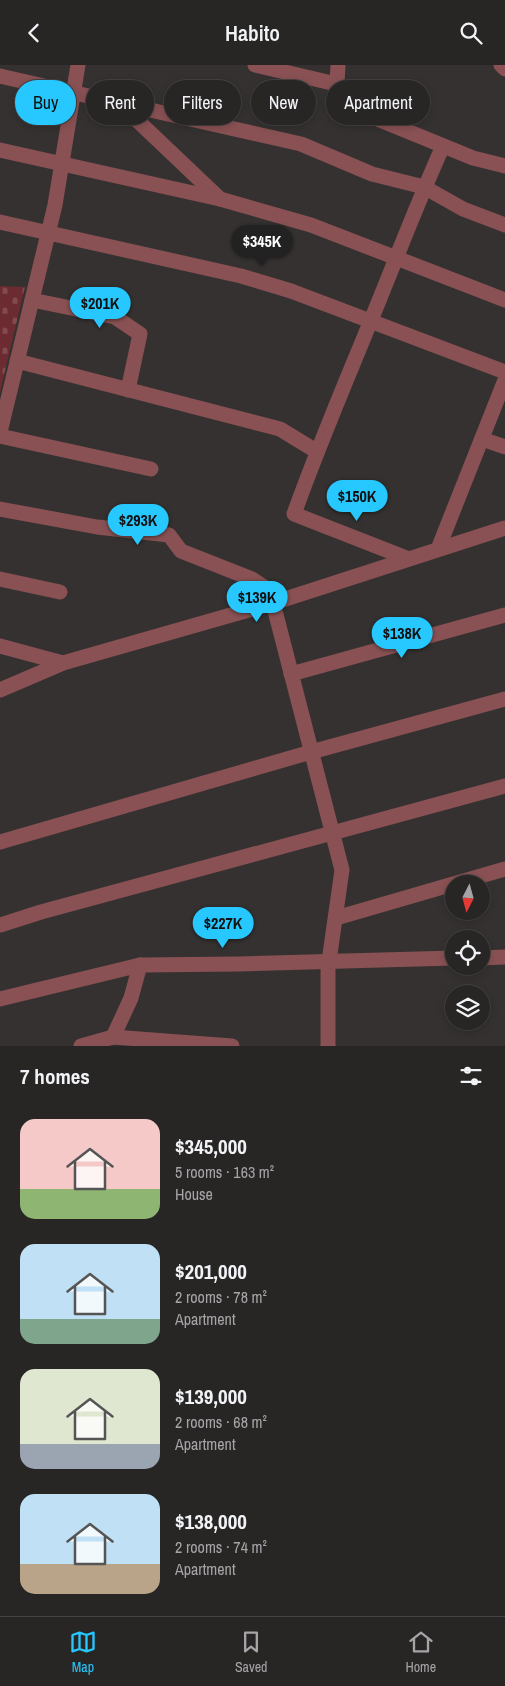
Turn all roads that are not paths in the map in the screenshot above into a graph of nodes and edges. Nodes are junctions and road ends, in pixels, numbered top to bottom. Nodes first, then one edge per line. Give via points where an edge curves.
1 (78, 65) edge
2 (255, 65) edge
3 (338, 65) edge
4 (501, 65) edge
5 (505, 69) edge
6 (0, 76) edge
7 (17, 80) edge
8 (76, 80) edge
9 (336, 80) edge
10 (326, 82) edge
11 (154, 112) edge
12 (69, 125) edge
13 (142, 125) edge
14 (393, 125) edge
15 (443, 145) junction
16 (0, 150) edge
17 (62, 164) junction
18 (505, 166) edge
19 (424, 187) junction
20 (220, 199) junction
21 (0, 222) edge
22 (505, 225) edge
23 (48, 233) junction
24 (396, 259) junction
25 (32, 300) junction
26 (505, 300) edge
27 (371, 321) junction
28 (17, 361) junction
29 (505, 372) edge
30 (505, 380) edge
31 (128, 390) junction
32 (0, 432) edge
33 (0, 436) edge
34 (482, 439) junction
35 (505, 447) edge
36 (316, 451) junction
37 (151, 469) dead end
38 (0, 509) edge
39 (505, 528) edge
40 (438, 549) junction
41 (409, 559) junction
42 (0, 579) edge
43 (60, 592) dead end
44 (273, 603) junction
45 (505, 615) edge
46 (0, 646) edge
47 (63, 663) junction
48 (291, 674) junction
49 (0, 690) edge
50 (505, 699) edge
51 (311, 752) junction
52 (505, 786) edge
53 (332, 833) junction
54 (0, 842) edge
55 (505, 869) edge
56 (336, 918) junction
57 (0, 925) edge
58 (505, 957) edge
59 (445, 958) edge
60 (490, 958) edge
61 (330, 960) junction
62 (140, 965) junction
63 (0, 999) edge
64 (113, 1037) junction
65 (81, 1046) edge
66 (232, 1046) edge
67 (328, 1046) edge

1 - 8 street
2 - 10 street
3 - 9 street
4 - 5 street
6 - 7 street
11 - 19 street via 301,144 372,174
12 - 17 street
13 - 20 street
14 - 15 street
15 - 18 street
15 - 19 street
16 - 17 street
17 - 20 street
17 - 23 street
19 - 22 street via 463,209
19 - 24 street
20 - 24 street via 311,225
21 - 23 street
23 - 25 street
23 - 27 street via 241,276
24 - 26 street
24 - 27 street
25 - 28 street
25 - 31 street via 115,317 140,334
27 - 29 street
27 - 36 street
28 - 31 street
28 - 32 street
30 - 34 street
31 - 36 street via 280,429
33 - 37 street
34 - 35 street
34 - 40 street
36 - 41 street via 294,514
38 - 44 street via 96,527 168,535 181,551 252,579 264,587
39 - 40 street
40 - 41 street
41 - 44 street
42 - 43 street
44 - 47 street
44 - 48 street
45 - 48 street
46 - 47 street
47 - 49 street
48 - 51 street
50 - 51 street
51 - 53 street
51 - 54 street
52 - 53 street
53 - 56 street via 342,870
53 - 57 street via 41,911
55 - 56 street
56 - 61 street
58 - 60 street
59 - 61 street
61 - 62 street
61 - 67 street
62 - 63 street
62 - 64 street via 131,998
64 - 65 street
64 - 66 street

